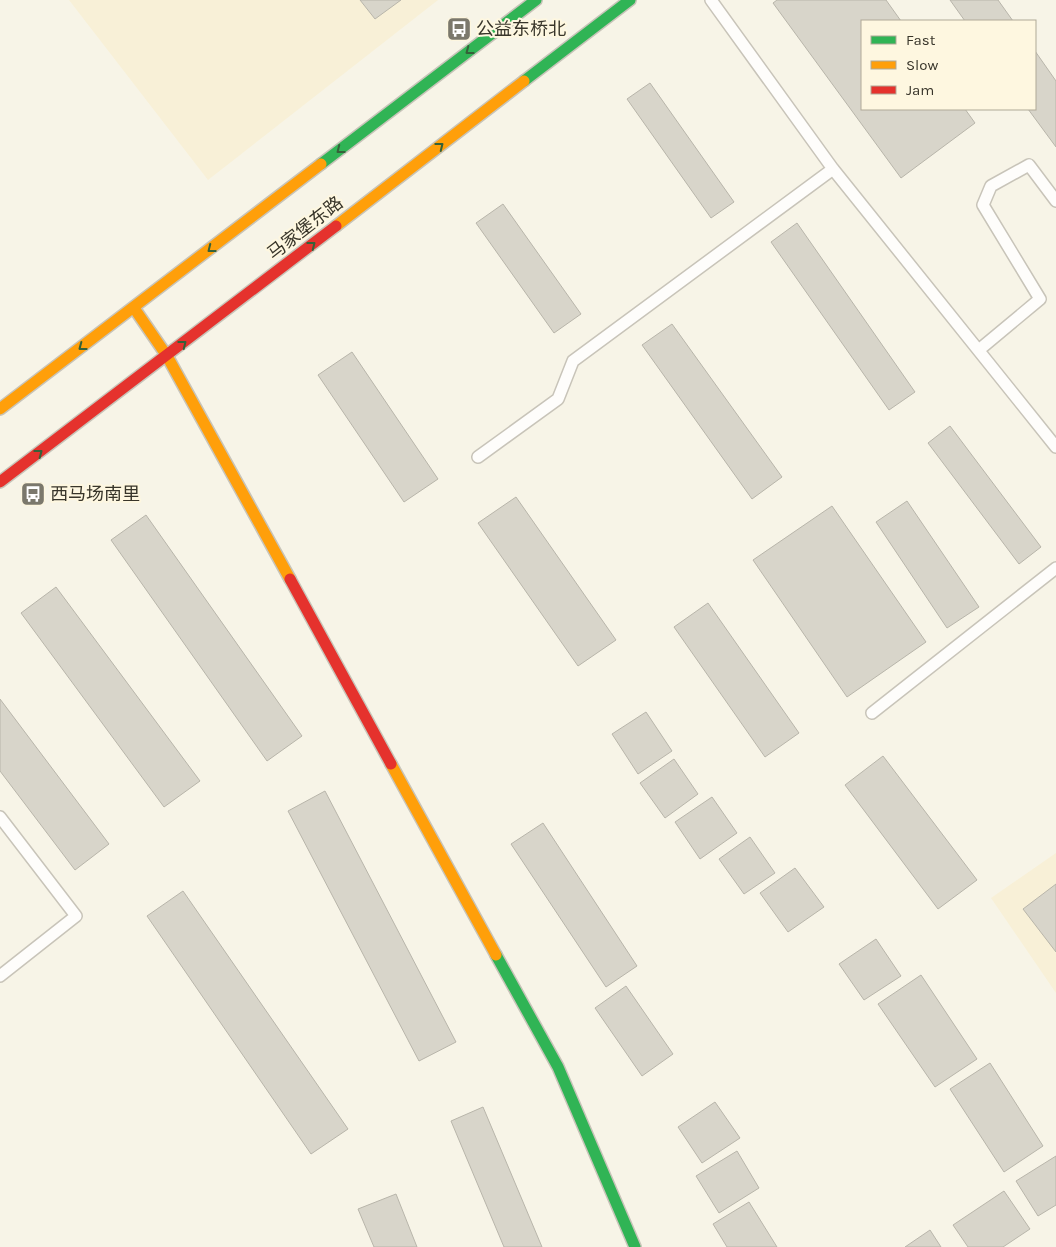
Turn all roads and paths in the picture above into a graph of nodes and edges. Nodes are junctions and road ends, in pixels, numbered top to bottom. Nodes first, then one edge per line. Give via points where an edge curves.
1 (536, 0) edge
2 (630, 0) edge
3 (711, 0) edge
4 (833, 169) junction
5 (1056, 201) edge
6 (134, 308) junction
7 (980, 349) junction
8 (167, 356) junction
9 (0, 409) edge
10 (1056, 447) edge
11 (478, 457) dead end
12 (0, 482) edge
13 (1056, 568) edge
14 (872, 713) dead end
15 (0, 817) edge
16 (0, 976) edge
17 (634, 1247) edge

1 -> 6 main road
8 -> 2 main road, 马家堡东路
3 - 4 lane
4 - 7 lane
4 - 11 lane via 573,361 558,399
5 - 7 lane via 1029,165 991,186 983,205 1040,299
6 - 8 main road
6 -> 9 main road
7 - 10 lane
12 -> 8 main road, 马家堡东路
8 - 17 main road via 558,1067
13 - 14 lane
15 - 16 lane via 76,916

